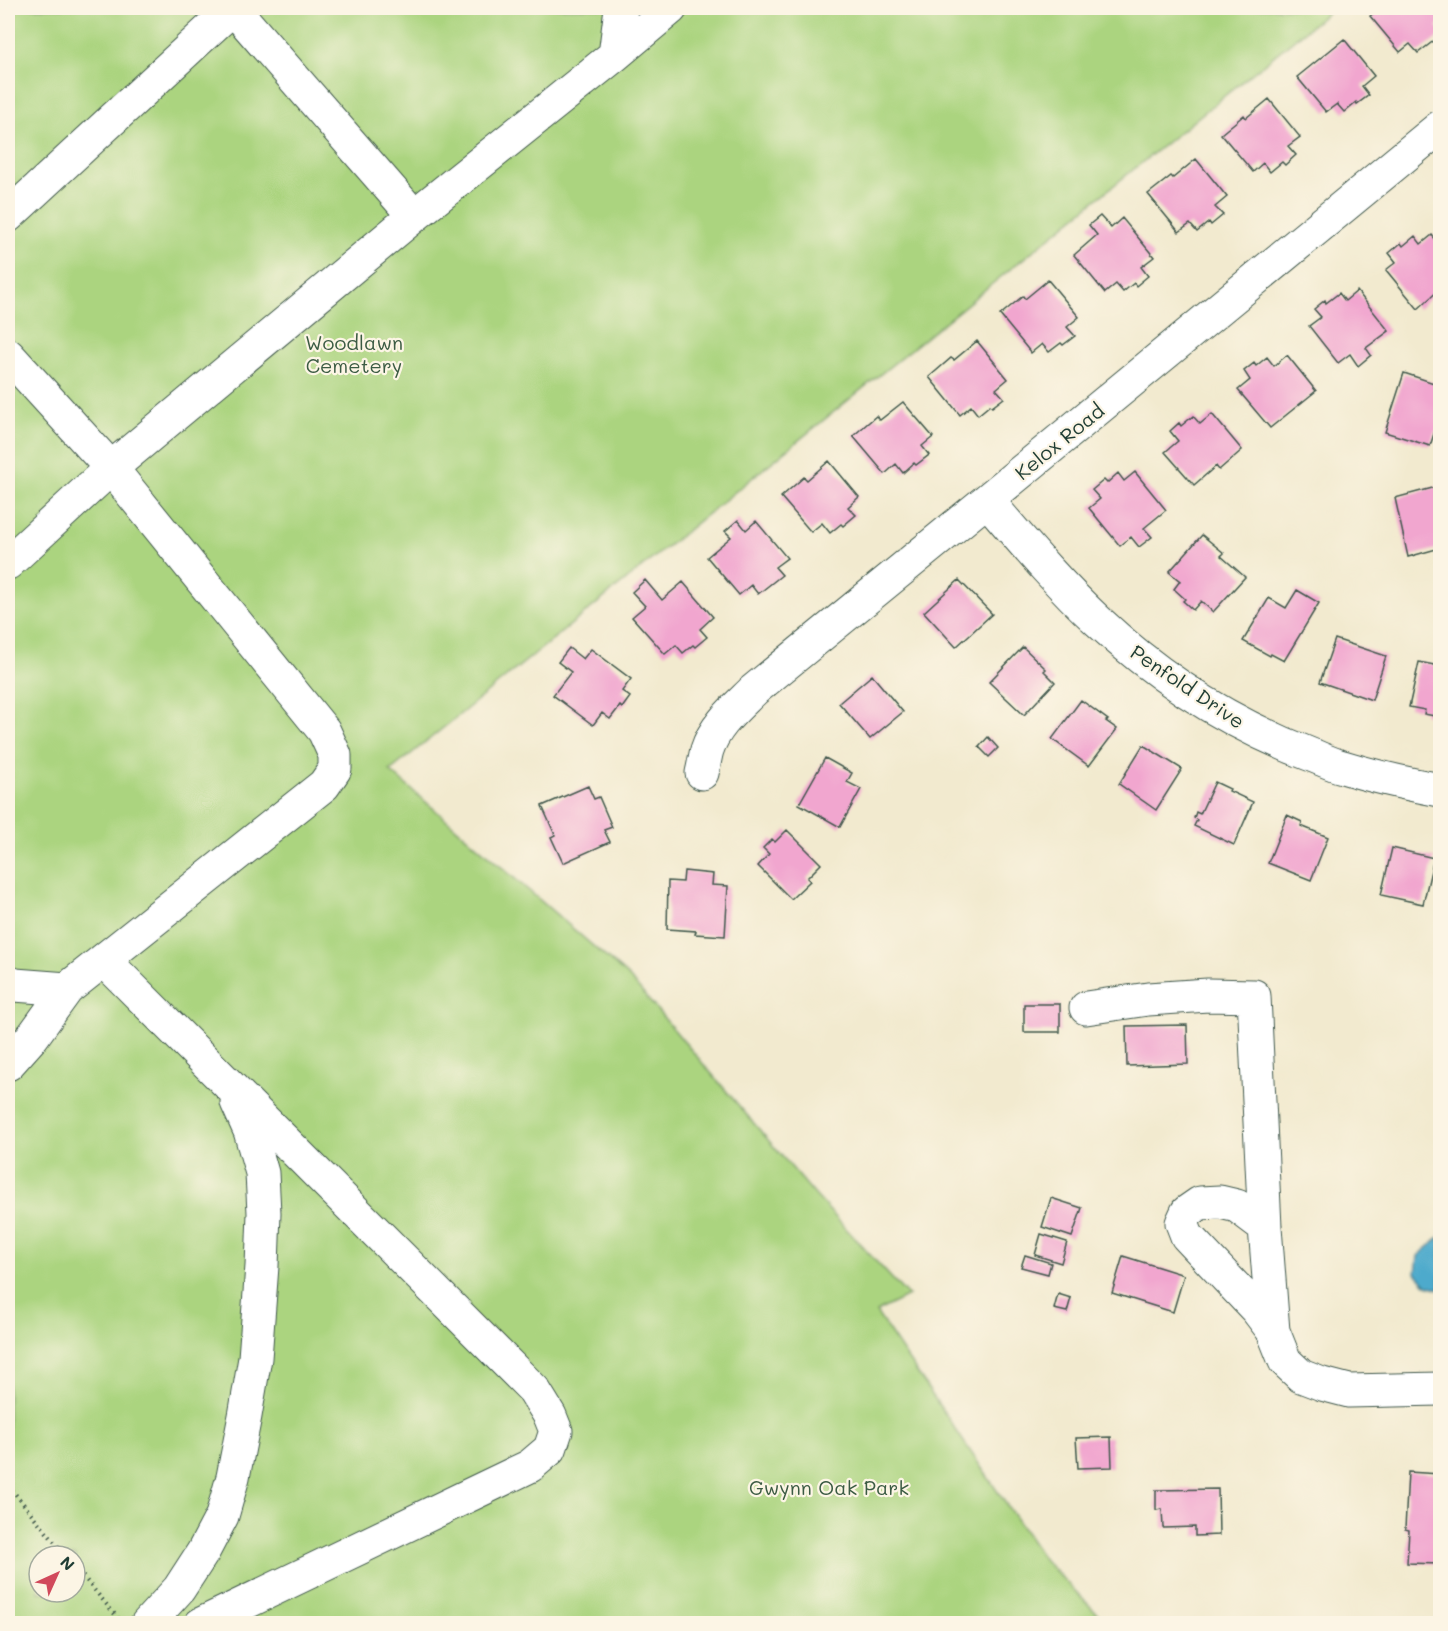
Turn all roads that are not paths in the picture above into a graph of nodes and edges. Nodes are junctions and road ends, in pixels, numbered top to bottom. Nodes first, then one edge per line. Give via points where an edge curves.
1 (621, 8) edge
2 (671, 8) edge
3 (615, 55) junction
4 (1440, 127) edge
5 (8, 216) edge
6 (414, 216) junction
7 (8, 355) edge
8 (111, 468) junction
9 (987, 501) junction
10 (8, 563) edge
11 (702, 773) dead end
12 (1440, 790) edge
13 (104, 960) junction
14 (8, 982) edge
15 (67, 989) junction
16 (1086, 1008) dead end
17 (8, 1064) edge
18 (230, 1087) junction
19 (1264, 1227) junction
20 (1273, 1331) junction
21 (1440, 1389) edge
22 (147, 1623) edge
23 (201, 1623) edge

1 - 3 street
2 - 3 street
3 - 6 street
4 - 9 street, Kelox Road
5 - 6 street via 233,8
6 - 8 street
7 - 8 street
8 - 10 street
8 - 13 street via 324,731 335,755 336,769 324,785
9 - 11 street, Kelox Road via 754,690 718,728
9 - 12 street, Penfold Drive via 1098,622 1157,670 1217,710 1277,741 1341,767
13 - 15 street
13 - 18 street
14 - 15 street
15 - 17 street
16 - 19 street via 1160,998 1254,996
18 - 22 street via 250,1131 262,1173 264,1213 255,1358 222,1516 179,1589
18 - 23 street via 534,1390 556,1431 550,1449 530,1466
19 - 20 street
19 - 20 street via 1237,1206 1220,1202 1200,1203 1186,1212 1182,1223 1187,1236
20 - 21 street via 1285,1360 1301,1376 1322,1384 1349,1391

